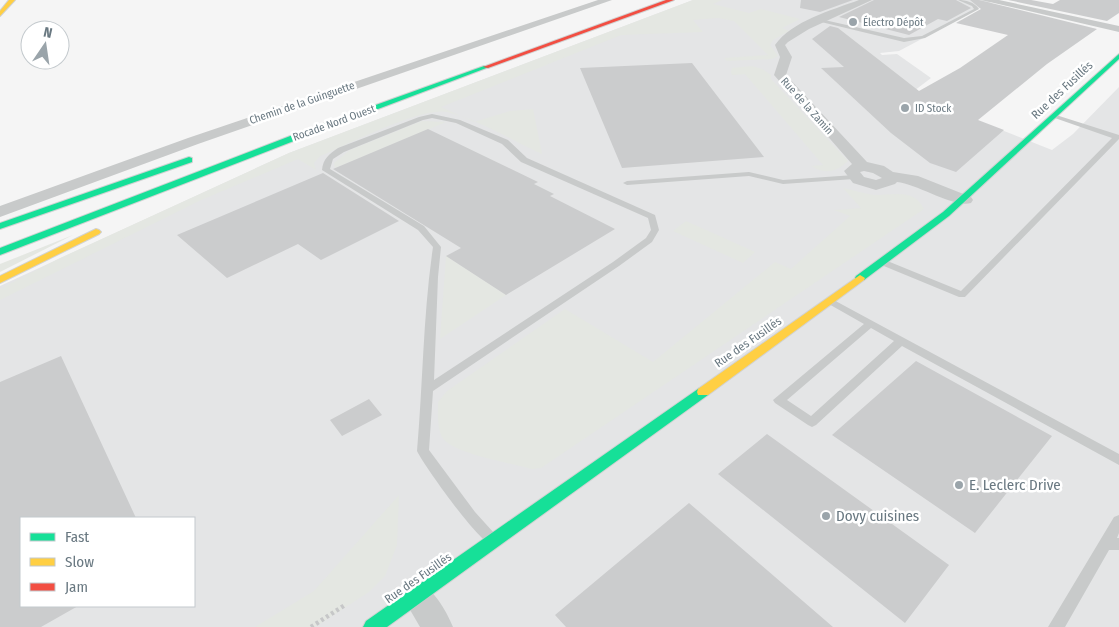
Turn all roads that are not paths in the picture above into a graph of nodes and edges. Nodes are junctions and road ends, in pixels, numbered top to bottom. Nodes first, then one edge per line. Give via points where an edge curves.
1 (12, 0) edge
2 (607, 0) edge
3 (646, 0) edge
4 (671, 0) edge
5 (867, 0) edge
6 (960, 0) edge
7 (986, 0) edge
8 (0, 14) edge
9 (820, 20) junction
10 (1119, 29) edge
11 (1119, 56) edge
12 (384, 92) dead end
13 (1054, 116) junction
14 (300, 135) junction
15 (859, 172) junction
16 (627, 183) dead end
17 (964, 200) junction
18 (144, 209) dead end
19 (0, 212) edge
20 (110, 225) dead end
21 (0, 226) edge
22 (0, 235) edge
23 (0, 252) edge
24 (882, 262) junction
25 (0, 280) edge
26 (830, 301) junction
27 (871, 323) junction
28 (902, 340) junction
29 (428, 389) junction
30 (1119, 460) edge
31 (1119, 521) edge
32 (493, 541) junction
33 (1112, 544) edge
34 (417, 596) junction
35 (372, 627) edge
36 (438, 627) edge
37 (1056, 627) edge

1 - 8 main road
2 - 19 street, Chemin de la Guinguette via 194,141
3 - 12 main road, Rocade Nord Ouest
4 - 14 main road, Rocade Nord Ouest
5 - 9 street, Rue de la Zamin
6 - 9 lane via 977,9 917,39 886,38
7 - 10 street
9 - 15 street, Rue de la Zamin via 780,41 786,57 780,75
11 - 13 main road, Rue des Fusillés
13 - 17 main road, Rue des Fusillés
13 - 24 lane via 1117,137 962,295
14 - 18 main road
14 - 23 main road, Rocade Nord Ouest
15 - 16 lane via 783,182 749,174
15 - 17 street, Rue de la Zamin via 876,168 889,176 913,179
17 - 24 main road, Rue des Fusillés
20 - 25 main road
21 - 22 main road via 203,156
24 - 26 main road, Rue des Fusillés
26 - 27 lane
26 - 32 main road, Rue des Fusillés
27 - 28 lane
27 - 28 lane via 779,400 812,422
28 - 30 lane
29 - 29 lane via 437,247 421,228 326,170 331,156 421,118 445,117 505,142 524,160 652,217 656,230 649,240
29 - 32 lane via 423,451 470,516
31 - 33 lane
32 - 34 main road, Rue des Fusillés
33 - 37 lane
34 - 35 main road, Rue des Fusillés
34 - 36 street

